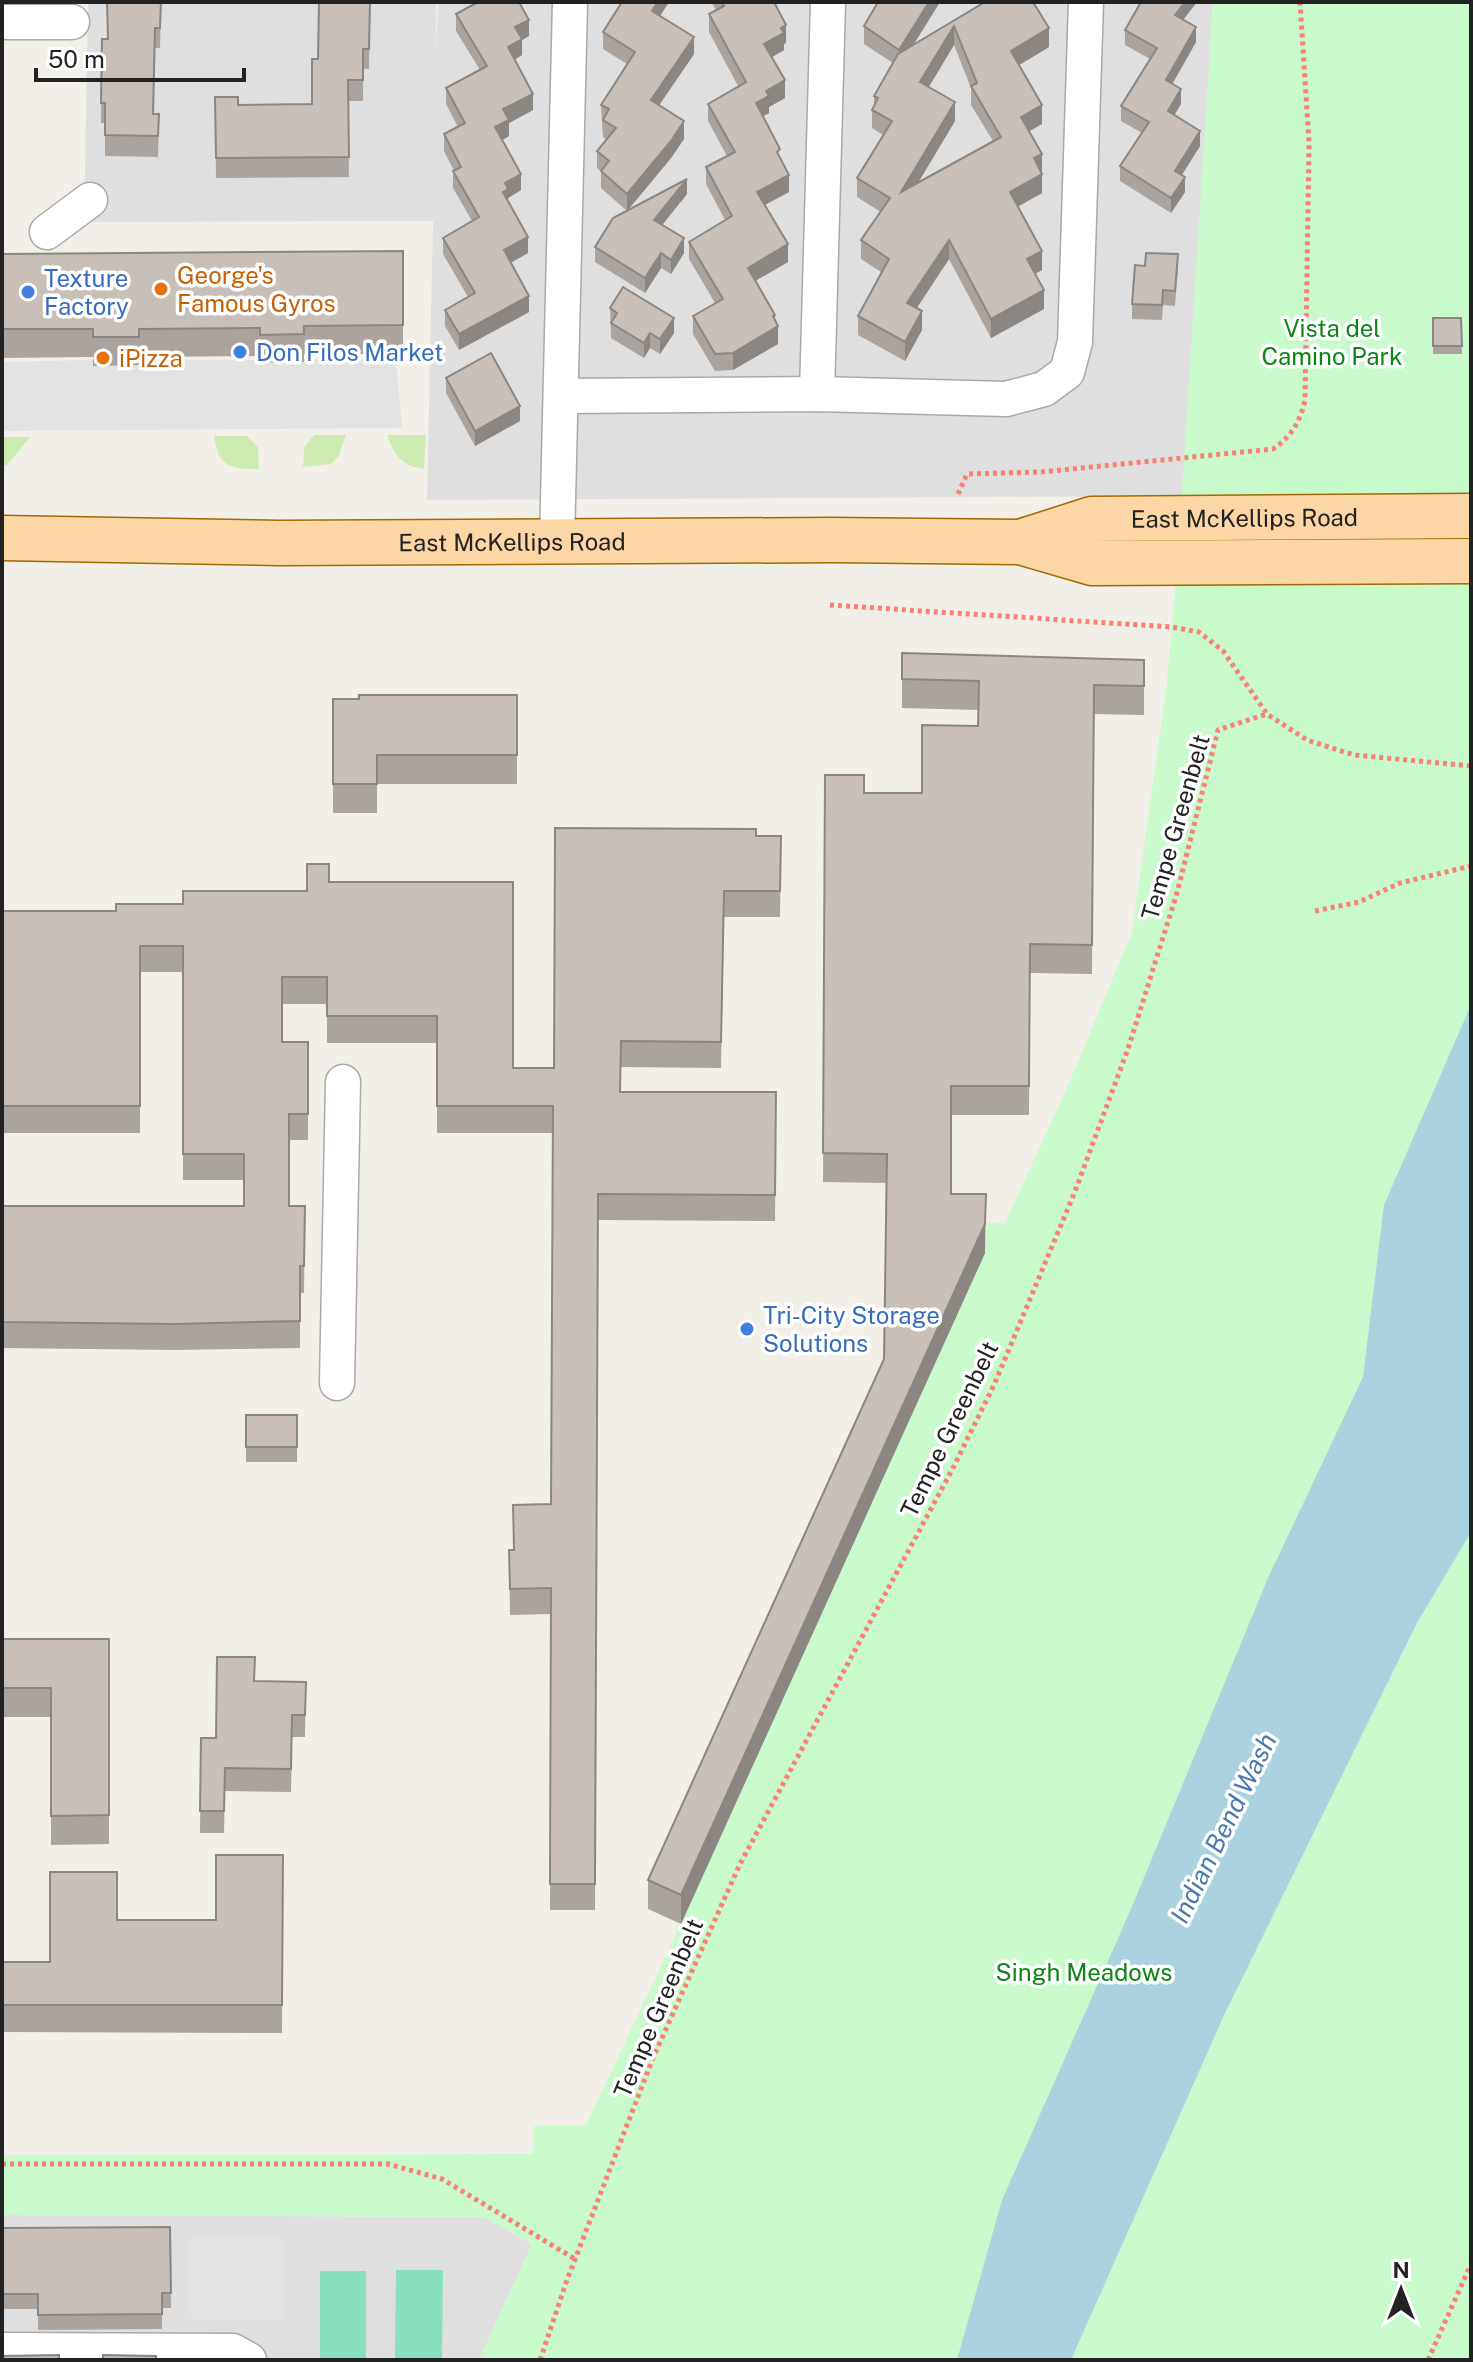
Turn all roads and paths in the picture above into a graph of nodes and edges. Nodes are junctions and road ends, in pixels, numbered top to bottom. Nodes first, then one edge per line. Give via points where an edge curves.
1 (570, 2) edge
2 (828, 2) edge
3 (1086, 2) edge
4 (1300, 2) edge
5 (2, 22) edge
6 (72, 22) dead end
7 (90, 200) dead end
8 (47, 232) dead end
9 (817, 394) junction
10 (562, 396) junction
11 (958, 494) dead end
12 (1471, 516) edge
13 (2, 538) edge
14 (557, 542) junction
15 (1020, 542) junction
16 (1471, 561) edge
17 (830, 605) dead end
18 (1267, 714) junction
19 (1471, 766) edge
20 (1471, 866) edge
21 (1315, 911) dead end
22 (343, 1082) dead end
23 (337, 1383) dead end
24 (2, 2164) edge
25 (575, 2259) junction
26 (1471, 2264) edge
27 (2, 2350) edge
28 (249, 2360) edge
29 (540, 2360) edge
30 (1428, 2360) edge

1 - 10 street
2 - 9 street
3 - 9 street via 1075,342 1067,372 1044,389 1006,399
4 - 11 path via 1309,142 1305,401 1299,424 1273,449 1041,472 967,474
5 - 6 street
7 - 8 street
9 - 10 street
10 - 14 street
12 - 15 main road, East McKellips Road via 1092,519
13 - 14 main road, East McKellips Road
14 - 15 main road, East McKellips Road
15 - 16 main road, East McKellips Road via 1092,563
17 - 18 path via 1199,632 1223,651
18 - 19 path via 1307,740 1354,755
18 - 25 path, Tempe Greenbelt via 1218,730 1177,893 1128,1049 1000,1371 740,1864 653,2058
20 - 21 path
22 - 23 street
24 - 25 path via 388,2164 442,2179
25 - 29 path, Tempe Greenbelt
26 - 30 path
27 - 28 street via 233,2351

